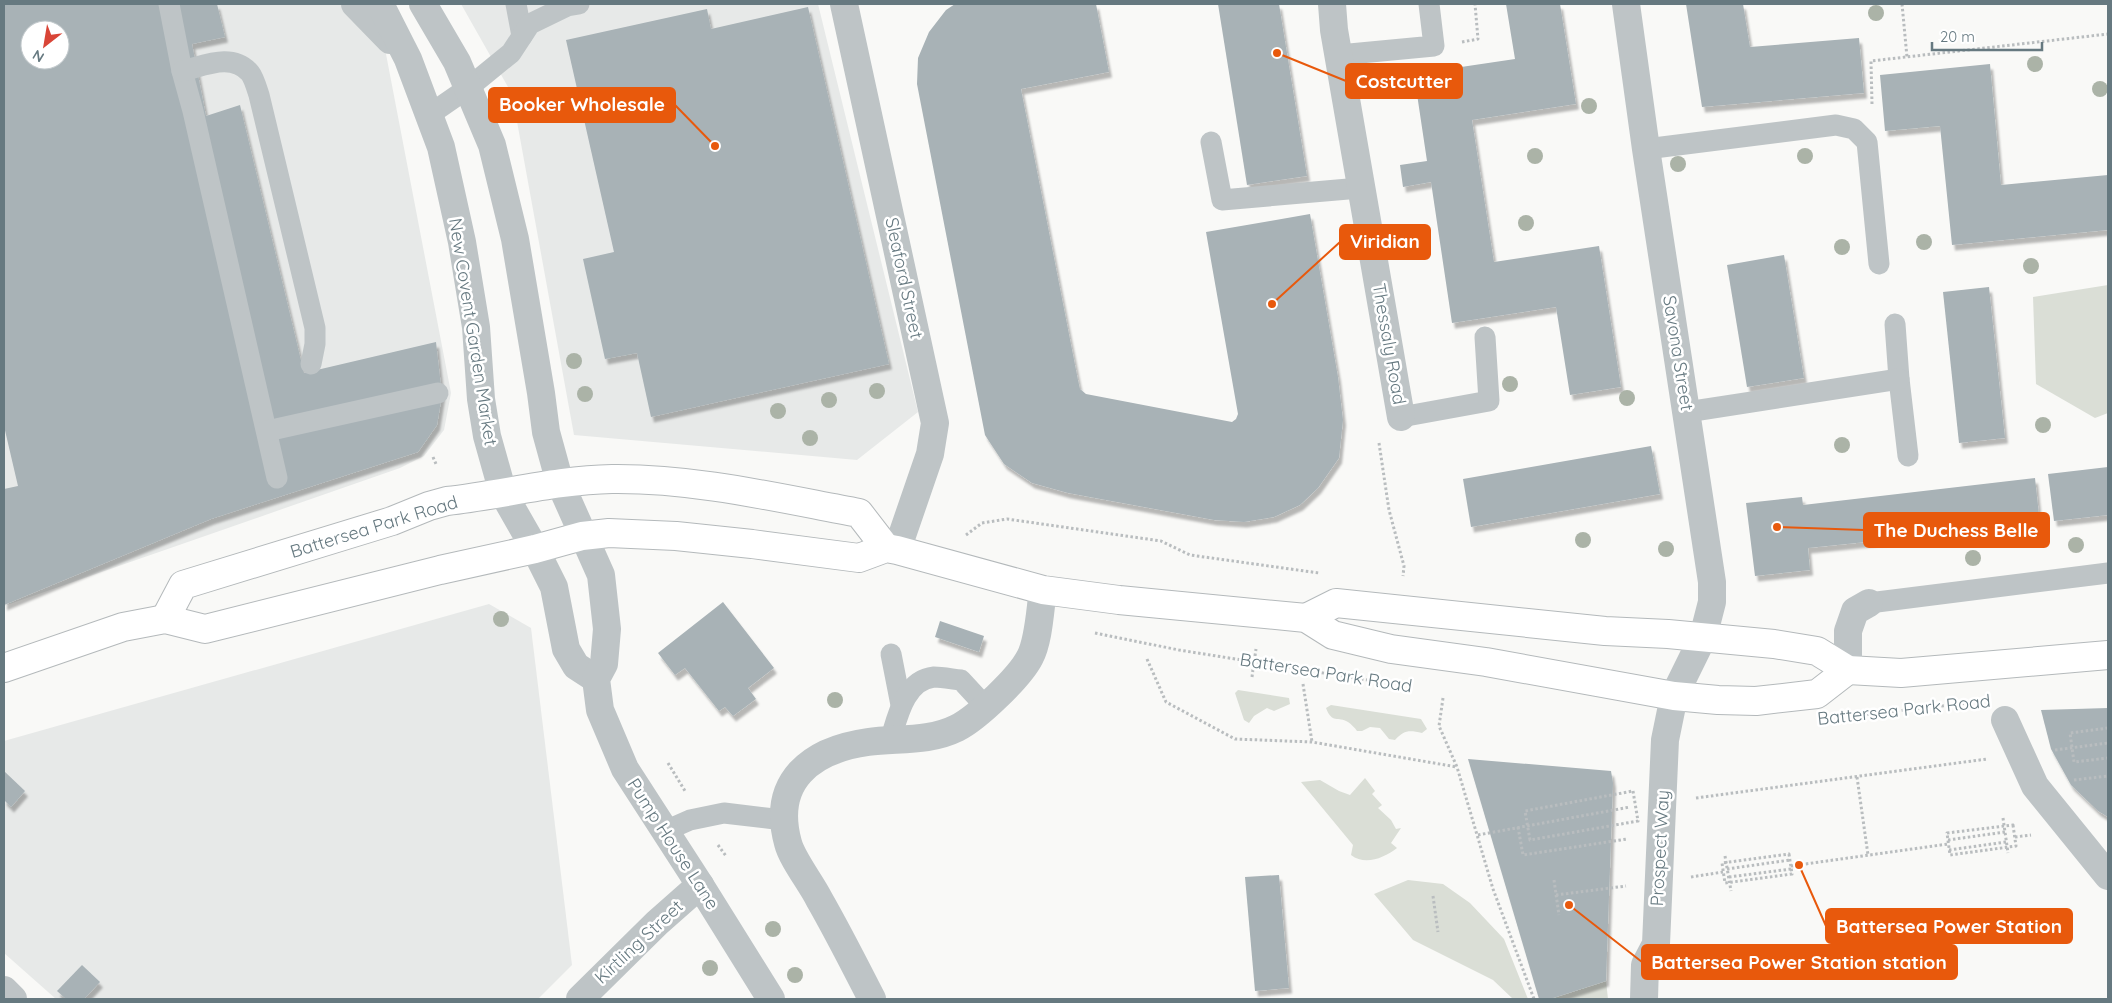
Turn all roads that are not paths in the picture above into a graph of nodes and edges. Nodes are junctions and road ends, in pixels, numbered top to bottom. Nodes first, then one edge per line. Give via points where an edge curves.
1 (169, 4) edge
2 (355, 4) edge
3 (380, 4) edge
4 (423, 4) edge
5 (516, 4) edge
6 (579, 4) edge
7 (844, 4) edge
8 (1332, 4) edge
9 (1429, 4) edge
10 (1626, 4) edge
11 (522, 36) junction
12 (1338, 55) junction
13 (408, 59) junction
14 (182, 71) junction
15 (468, 88) junction
16 (429, 115) junction
17 (1211, 142) dead end
18 (1646, 148) junction
19 (1360, 188) junction
20 (1879, 264) dead end
21 (1895, 324) dead end
22 (1485, 337) dead end
23 (311, 364) dead end
24 (1899, 379) junction
25 (438, 393) dead end
26 (1687, 412) junction
27 (1401, 417) joint
28 (267, 431) junction
29 (1908, 456) dead end
30 (278, 478) dead end
31 (560, 482) junction
32 (503, 493) junction
33 (582, 536) junction
34 (535, 549) junction
35 (892, 549) junction
36 (2108, 573) edge
37 (1043, 590) junction
38 (1869, 603) joint
39 (1306, 618) junction
40 (165, 619) junction
41 (1703, 637) junction
42 (891, 654) dead end
43 (2108, 655) edge
44 (4, 668) edge
45 (1848, 670) junction
46 (596, 679) junction
47 (1674, 696) junction
48 (900, 705) junction
49 (985, 706) junction
50 (2005, 720) dead end
51 (890, 741) junction
52 (783, 820) junction
53 (665, 830) junction
54 (2108, 876) edge
55 (700, 885) junction
56 (4, 990) edge
57 (13, 999) edge
58 (580, 999) edge
59 (771, 999) edge
60 (872, 999) edge
61 (1644, 999) edge

1 - 14 lane
2 - 13 street
3 - 13 street, New Covent Garden Market
4 - 15 street via 457,62
5 - 11 lane
6 - 11 lane via 567,6 530,24
7 - 35 street, Sleaford Street via 935,423 930,454
8 - 12 street, Thessaly Road
9 - 12 lane via 1434,46
10 - 18 street, Savona Street
11 - 15 lane via 511,53
12 - 19 street, Thessaly Road
13 - 16 street, New Covent Garden Market
14 - 23 lane via 223,61 238,64 250,73 259,95 315,328
14 - 28 lane
15 - 16 lane
15 - 31 street via 492,145 516,239 546,432
16 - 32 street, New Covent Garden Market via 441,147 462,242 476,327 487,436
17 - 19 lane via 1222,200
18 - 20 lane via 1836,125 1854,129 1867,142
18 - 26 street, Savona Street
19 - 27 street, Thessaly Road
21 - 24 lane
22 - 27 lane via 1489,401
24 - 26 lane
24 - 29 lane
25 - 28 lane
26 - 41 street, Savona Street via 1712,582 1712,602
28 - 30 lane
31 - 32 highway, Battersea Park Road
31 - 33 street, Pump House Lane
31 - 35 highway, Battersea Park Road via 612,479 680,483 859,513
32 - 34 street, New Covent Garden Market
32 - 40 highway, Battersea Park Road via 428,506 392,521 183,585
33 - 34 highway
33 - 35 highway via 609,533 676,536 859,558
33 - 46 street, Pump House Lane via 601,576 606,613 604,664
34 - 40 highway via 205,629
34 - 46 street via 554,587 566,649 576,666
35 - 37 highway, Battersea Park Road
36 - 38 lane
37 - 39 highway, Battersea Park Road
37 - 49 street via 1031,656
38 - 45 street via 1855,611 1848,631
39 - 41 highway, Battersea Park Road via 1336,603 1605,631
39 - 47 highway, Battersea Park Road via 1333,635 1391,649 1486,662
40 - 44 highway via 123,627
41 - 45 highway, Battersea Park Road via 1817,651
41 - 47 street, Savona Street
42 - 48 lane
43 - 45 highway, Battersea Park Road via 1901,673
45 - 47 highway, Battersea Park Road via 1817,694 1756,701
46 - 53 street, Pump House Lane via 600,710 614,746 625,769
47 - 61 street, Prospect Way via 1665,740 1656,944 1645,965
48 - 49 lane via 913,687 932,677 961,680
48 - 51 lane
49 - 51 street via 957,728 935,736
50 - 54 street via 2035,786
51 - 52 street via 851,745 800,769 786,799
52 - 53 lane via 724,813 690,820
52 - 60 street via 788,844
53 - 55 street, Pump House Lane
55 - 58 street, Kirtling Street
55 - 59 street, Pump House Lane
56 - 57 street

